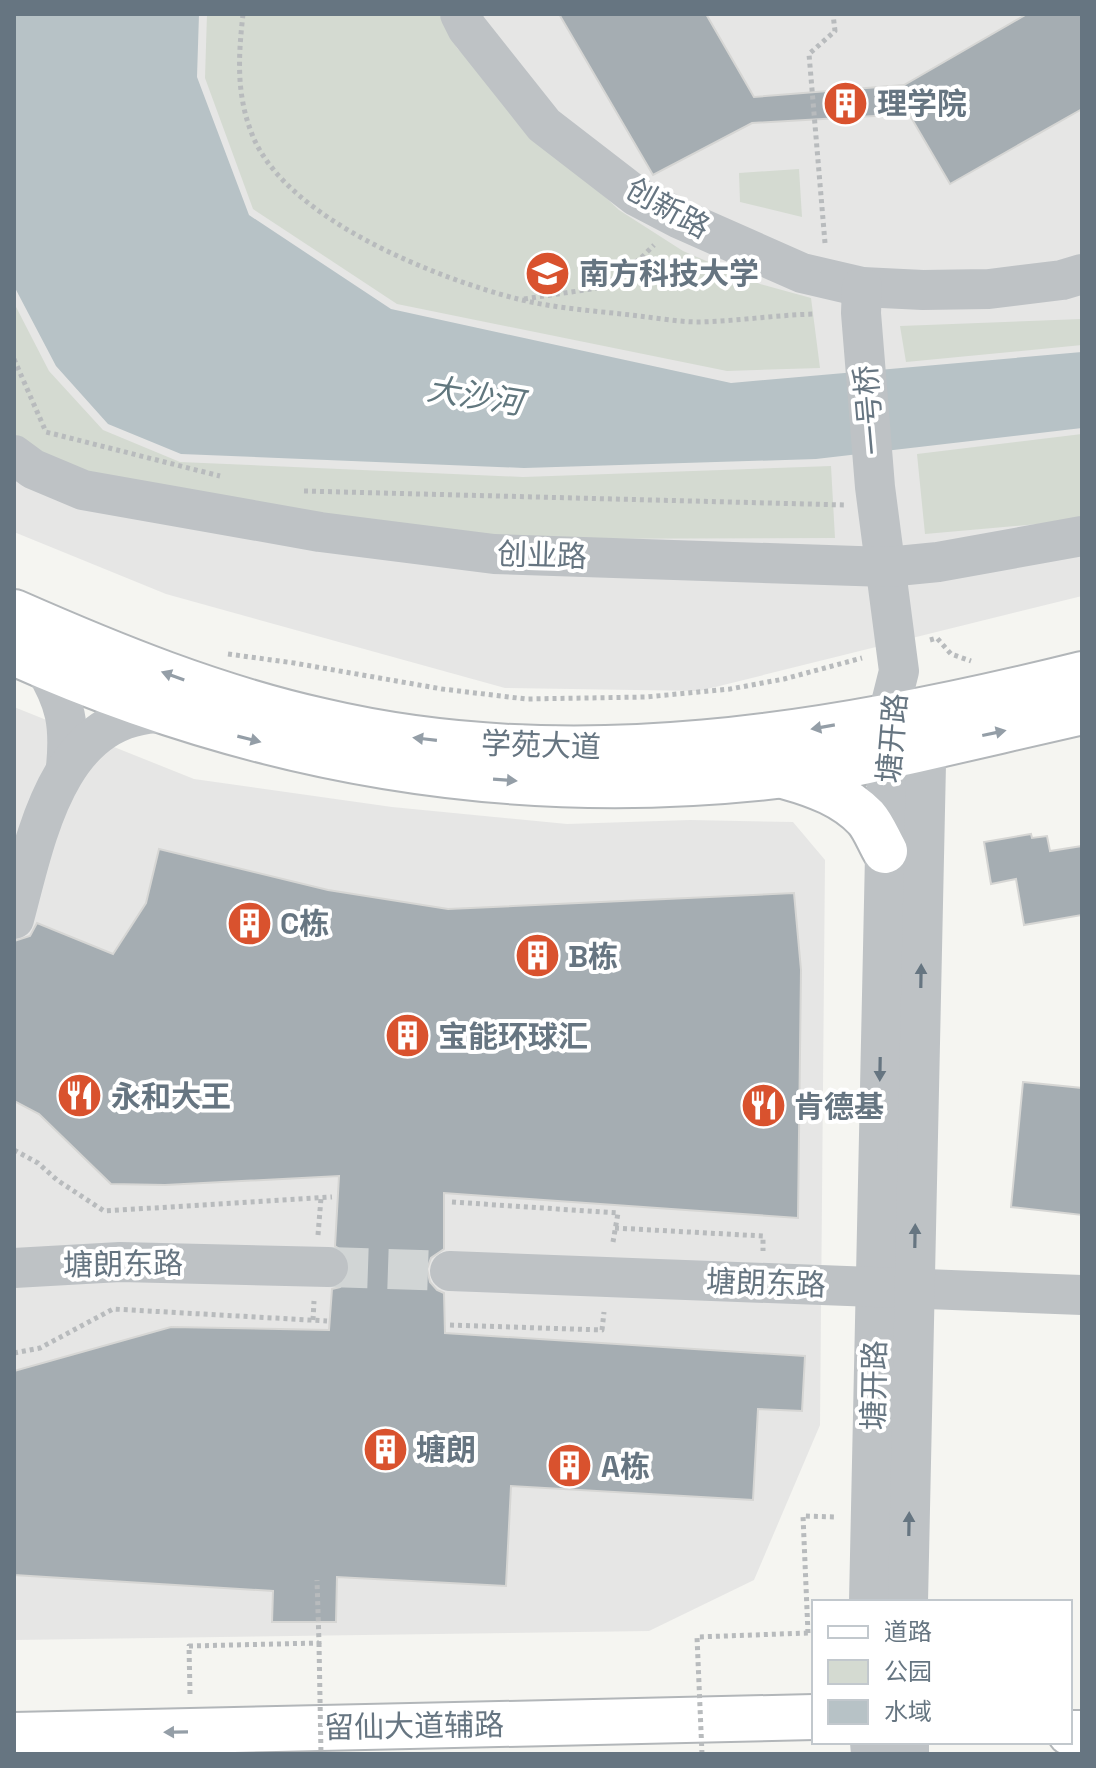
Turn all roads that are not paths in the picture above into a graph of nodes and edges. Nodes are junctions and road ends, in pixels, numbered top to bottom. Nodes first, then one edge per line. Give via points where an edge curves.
1 (460, 14) edge
2 (1082, 274) edge
3 (850, 293) junction
4 (14, 455) edge
5 (1082, 536) edge
6 (887, 567) junction
7 (14, 612) edge
8 (29, 660) edge
9 (899, 671) joint
10 (1082, 674) edge
11 (1082, 712) edge
12 (165, 713) junction
13 (907, 732) junction
14 (66, 767) junction
15 (781, 775) junction
16 (885, 851) junction
17 (14, 919) edge
18 (328, 1267) tunnel mouth
19 (14, 1268) edge
20 (450, 1271) tunnel mouth
21 (876, 1287) junction
22 (915, 1288) junction
23 (1082, 1295) edge
24 (869, 1600) edge
25 (908, 1600) edge
26 (812, 1717) edge
27 (24, 1727) edge
28 (812, 1739) edge
29 (199, 1743) edge

1 - 3 street, 创新路 via 544,125 636,196
2 - 3 street, 创新路 via 989,289
3 - 6 street, 一号桥
4 - 6 street, 创业路 via 83,490 320,532 494,554
5 - 6 street, 创业路
6 - 9 street, 一号桥
13 -> 7 main road, 学苑大道 via 647,746 444,741 323,722 262,706 140,665
8 - 12 main road, 学苑大道
8 - 14 street via 58,689 66,712
9 - 13 street, 塘开路
10 - 13 main road, 学苑大道
13 -> 11 main road, 学苑大道
12 - 14 street via 121,719 83,746
12 -> 15 main road, 学苑大道 via 303,752 462,777 612,785
13 - 15 main road, 学苑大道 via 820,770
13 - 16 street, 塘开路
22 -> 13 street, 塘开路
14 - 17 street
15 - 16 main road via 842,798 867,820
16 -> 21 street, 塘开路
18 - 19 street, 塘朗东路 via 120,1262
20 - 21 street, 塘朗东路
21 - 22 street, 塘朗东路
21 - 24 street, 塘开路
22 - 23 street, 塘朗东路
25 -> 22 street, 塘开路
26 - 29 main road, 留仙大道辅路
29 -> 27 main road, 留仙大道辅路
28 - 29 main road, 留仙大道辅路

